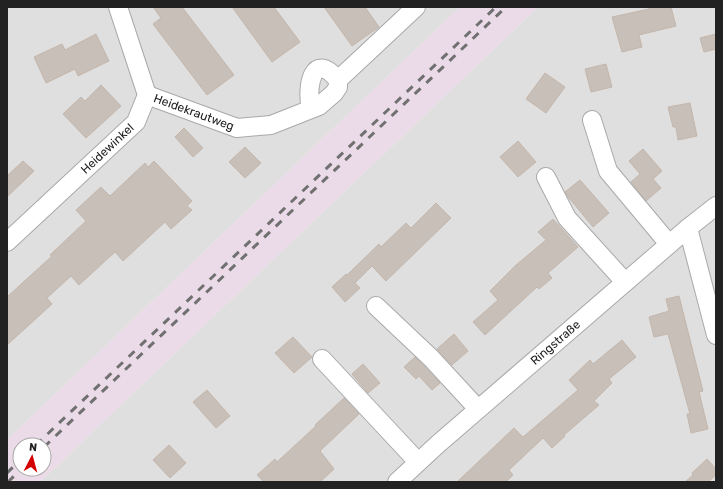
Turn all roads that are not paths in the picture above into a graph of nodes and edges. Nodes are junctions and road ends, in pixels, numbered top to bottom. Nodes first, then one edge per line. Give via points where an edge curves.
1 (118, 7) edge
2 (416, 7) edge
3 (338, 80) junction
4 (147, 95) junction
5 (311, 109) junction
6 (592, 120) dead end
7 (546, 177) dead end
8 (716, 206) edge
9 (688, 228) junction
10 (7, 242) edge
11 (669, 244) junction
12 (625, 282) junction
13 (376, 306) dead end
14 (716, 335) edge
15 (322, 359) dead end
16 (478, 410) junction
17 (418, 462) junction
18 (397, 482) edge

1 - 4 street
2 - 3 street
3 - 5 street, Heidekrautweg via 334,93 319,106
3 - 5 street via 330,71 320,68 315,70 311,76 308,98
4 - 5 street, Heidekrautweg via 237,128 271,126
4 - 10 street, Heidewinkel via 136,122
6 - 11 street via 608,171
7 - 12 street via 567,218
8 - 9 street, Ringstraße
9 - 11 street, Ringstraße
9 - 14 street
11 - 12 street, Ringstraße
12 - 16 street, Ringstraße
13 - 16 street via 431,358
15 - 17 street
16 - 17 street, Ringstraße
17 - 18 street, Ringstraße

